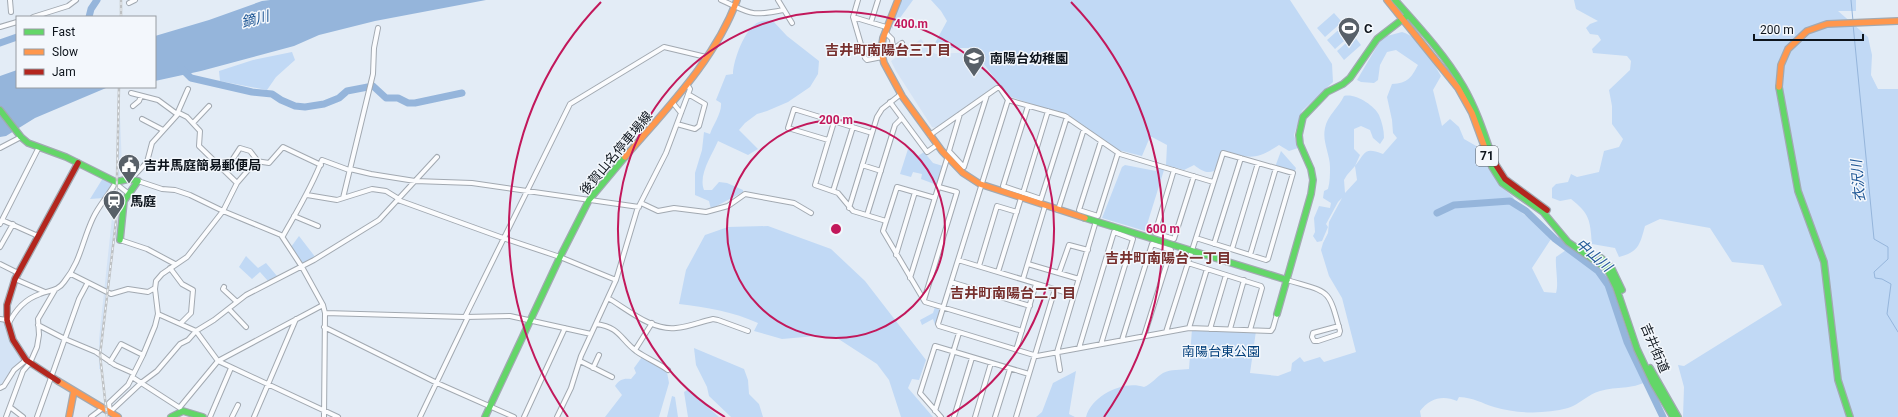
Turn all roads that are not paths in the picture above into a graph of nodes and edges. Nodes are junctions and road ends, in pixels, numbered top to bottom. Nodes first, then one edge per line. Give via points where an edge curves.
1 (10, 0) edge
2 (76, 0) edge
3 (135, 0) edge
4 (721, 0) edge
5 (778, 0) edge
6 (858, 0) edge
7 (878, 0) edge
8 (898, 0) edge
9 (1387, 0) edge
10 (1395, 0) edge
11 (129, 3) dead end
12 (736, 3) edge
13 (783, 10) junction
14 (11, 12) dead end
15 (36, 16) edge
16 (853, 17) junction
17 (1405, 17) junction
18 (1898, 21) edge
19 (16, 22) edge
20 (871, 22) junction
21 (792, 23) dead end
22 (0, 27) edge
23 (378, 28) dead end
24 (886, 30) junction
25 (902, 43) dead end
26 (893, 50) junction
27 (706, 57) junction
28 (882, 57) junction
29 (687, 84) junction
30 (188, 89) dead end
31 (131, 93) dead end
32 (688, 94) junction
33 (901, 94) junction
34 (987, 95) junction
35 (141, 96) junction
36 (1008, 100) junction
37 (890, 102) junction
38 (673, 103) junction
39 (133, 106) dead end
40 (209, 106) dead end
41 (1028, 106) junction
42 (0, 110) edge
43 (1048, 111) junction
44 (681, 113) junction
45 (177, 114) junction
46 (960, 114) junction
47 (902, 118) junction
48 (1067, 118) junction
49 (142, 119) dead end
50 (834, 122) junction
51 (193, 123) junction
52 (677, 124) junction
53 (853, 127) junction
54 (1084, 129) junction
55 (163, 130) junction
56 (872, 133) junction
57 (19, 135) junction
58 (930, 135) junction
59 (828, 140) junction
60 (1101, 141) junction
61 (937, 145) junction
62 (39, 147) junction
63 (0, 148) edge
64 (1118, 153) junction
65 (437, 157) dead end
66 (1241, 158) junction
67 (947, 159) junction
68 (257, 160) junction
69 (78, 163) junction
70 (1258, 163) junction
71 (320, 165) junction
72 (862, 165) junction
73 (1276, 168) junction
74 (350, 169) junction
75 (1174, 170) junction
76 (225, 171) junction
77 (881, 171) junction
78 (1194, 176) junction
79 (131, 178) junction
80 (138, 181) junction
81 (415, 181) junction
82 (1213, 182) junction
83 (237, 183) junction
84 (118, 184) junction
85 (980, 184) junction
86 (939, 187) junction
87 (527, 190) junction
88 (833, 191) junction
89 (916, 192) junction
90 (129, 194) junction
91 (307, 195) junction
92 (1022, 196) junction
93 (343, 198) junction
94 (935, 198) junction
95 (399, 200) junction
96 (589, 200) junction
97 (640, 205) junction
98 (1045, 206) junction
99 (849, 208) junction
100 (1058, 210) junction
101 (223, 211) junction
102 (1017, 212) junction
103 (811, 213) dead end
104 (867, 215) junction
105 (294, 216) junction
106 (886, 221) junction
107 (1096, 221) junction
108 (1, 222) edge
109 (13, 224) junction
110 (318, 226) dead end
111 (38, 236) junction
112 (283, 236) junction
113 (503, 238) junction
114 (1196, 238) junction
115 (120, 240) joint
116 (1214, 244) junction
117 (0, 247) edge
118 (1232, 249) junction
119 (1088, 250) junction
120 (1192, 250) junction
121 (896, 255) junction
122 (1250, 255) junction
123 (560, 257) junction
124 (958, 260) junction
125 (1188, 263) junction
126 (0, 264) edge
127 (175, 264) junction
128 (1028, 264) junction
129 (978, 266) junction
130 (302, 267) junction
131 (170, 268) junction
132 (1207, 269) junction
133 (998, 272) junction
134 (1060, 272) junction
135 (71, 274) junction
136 (1226, 275) junction
137 (16, 276) junction
138 (910, 278) junction
139 (1023, 279) junction
140 (1079, 279) junction
141 (616, 280) junction
142 (1244, 280) junction
143 (1287, 280) junction
144 (951, 282) junction
145 (87, 284) junction
146 (1036, 284) junction
147 (1618, 286) junction
148 (224, 287) dead end
149 (154, 288) junction
150 (1055, 289) junction
151 (54, 290) junction
152 (46, 292) junction
153 (1074, 295) junction
154 (608, 298) junction
155 (924, 300) junction
156 (237, 302) junction
157 (323, 305) junction
158 (1030, 306) junction
159 (943, 307) junction
160 (229, 309) junction
161 (325, 313) junction
162 (158, 314) junction
163 (1277, 314) joint
164 (467, 317) junction
165 (0, 319) edge
166 (296, 319) junction
167 (531, 320) junction
168 (8, 323) junction
169 (181, 323) junction
170 (652, 323) junction
171 (596, 324) junction
172 (38, 325) junction
173 (1339, 326) junction
174 (246, 327) dead end
175 (324, 327) junction
176 (564, 328) junction
177 (1189, 328) junction
178 (1210, 329) junction
179 (1230, 329) junction
180 (1250, 330) junction
181 (196, 331) junction
182 (748, 331) dead end
183 (1022, 331) junction
184 (1166, 332) junction
185 (959, 333) junction
186 (591, 334) junction
187 (1144, 336) junction
188 (65, 339) junction
189 (1122, 340) junction
190 (1101, 344) junction
191 (1079, 348) junction
192 (635, 350) junction
193 (1016, 350) junction
194 (954, 351) junction
195 (1057, 352) junction
196 (143, 354) junction
197 (599, 355) dead end
198 (1035, 356) junction
199 (972, 358) junction
200 (218, 361) junction
201 (580, 361) junction
202 (28, 362) junction
203 (110, 362) junction
204 (991, 363) junction
205 (231, 368) junction
206 (594, 368) junction
207 (1010, 369) junction
208 (668, 370) dead end
209 (1060, 370) dead end
210 (1029, 374) junction
211 (133, 375) junction
212 (612, 377) dead end
213 (52, 378) junction
214 (141, 383) junction
215 (437, 383) junction
216 (268, 384) junction
217 (0, 388) edge
218 (74, 391) junction
219 (238, 405) dead end
220 (490, 405) junction
221 (10, 407) junction
222 (102, 408) junction
223 (180, 408) junction
224 (324, 411) junction
225 (110, 412) junction
226 (936, 412) junction
227 (6, 417) edge
228 (23, 417) edge
229 (37, 417) edge
230 (69, 417) edge
231 (91, 417) edge
232 (118, 417) edge
233 (170, 417) edge
234 (203, 417) edge
235 (210, 417) edge
236 (232, 417) edge
237 (254, 417) edge
238 (324, 417) edge
239 (338, 417) edge
240 (420, 417) edge
241 (485, 417) edge
242 (514, 417) edge
243 (524, 417) edge
244 (557, 417) edge
245 (941, 417) edge
246 (954, 417) edge
247 (975, 417) edge
248 (996, 417) edge
249 (1016, 417) edge
250 (1673, 417) edge
251 (1678, 417) edge
252 (1850, 417) edge

1 - 14 street
2 - 15 street via 68,6
3 - 11 street
4 - 12 street
5 - 13 street
6 - 16 street
7 - 20 street
8 - 24 street
9 - 17 street, 71
10 - 17 street, 71
12 - 13 street via 745,11 758,14
12 - 27 street, 後賀山名停車場線 via 728,24
13 - 21 street
16 - 20 street
16 - 28 street via 864,58 867,60
17 - 143 street via 1377,40 1350,78 1327,92 1303,117 1300,144 1313,180 1312,194
17 - 147 street, 71 via 1462,85 1476,112 1495,166 1500,173 1551,214 1570,238 1606,262 1616,276
18 - 252 street via 1827,24 1815,27 1788,49 1781,65 1780,84 1795,179 1824,262 1838,380
19 - 22 street
20 - 24 street
23 - 74 street via 370,87
24 - 26 street via 892,39
24 - 28 street via 881,44
25 - 26 street
26 - 28 street
27 - 29 street, 後賀山名停車場線
27 - 87 street via 664,47 570,104
28 - 33 street via 887,72
29 - 32 street via 690,87
29 - 38 street, 後賀山名停車場線
30 - 45 street
31 - 35 street
32 - 44 street
32 - 52 street via 705,104 699,126 695,128
33 - 37 street
33 - 58 street
34 - 36 street via 999,88
34 - 46 street
34 - 46 street via 964,166 949,151
35 - 39 street
35 - 45 street via 158,100
36 - 41 street
36 - 85 street
37 - 47 street
37 - 56 street via 878,114
38 - 44 street
38 - 96 street, 後賀山名停車場線
40 - 51 street
41 - 43 street
41 - 92 street via 1003,186
42 - 57 street
43 - 48 street
43 - 92 street
44 - 52 street
45 - 51 street
45 - 55 street
46 - 58 street
47 - 61 street via 926,152
47 - 77 street via 895,125
48 - 54 street
48 - 92 street via 1041,199
49 - 55 street
50 - 53 street
50 - 59 street
50 - 59 street via 794,109 788,128
51 - 76 street via 201,133 199,146
52 - 97 street via 666,153
53 - 56 street
53 - 88 street
54 - 60 street
54 - 100 street
55 - 79 street via 152,143 144,166
56 - 72 street
57 - 62 street
57 - 63 street
58 - 61 street
59 - 88 street via 815,185
60 - 64 street
60 - 64 street via 1079,210 1098,216
61 - 67 street
62 - 69 street
62 - 108 street
64 - 75 street
65 - 81 street
66 - 70 street
66 - 82 street via 1223,153
66 - 116 street
67 - 85 street
67 - 86 street
68 - 71 street via 269,163 283,147
68 - 76 street via 250,151 240,148
68 - 83 street
69 - 84 street
69 - 111 street
70 - 73 street
70 - 118 street
71 - 74 street via 322,160
71 - 91 street
72 - 77 street
72 - 99 street
73 - 122 street
73 - 122 street via 1293,175 1268,258 1266,260
74 - 81 street
74 - 93 street
75 - 78 street
75 - 78 street via 1155,233 1174,239
76 - 83 street
77 - 104 street
78 - 82 street
79 - 80 street
79 - 84 street
80 - 90 street
80 - 101 street via 162,189 183,192
81 - 87 street via 472,183
81 - 95 street
82 - 114 street
83 - 101 street
84 - 90 street
84 - 135 street via 92,218 78,263
85 - 92 street
85 - 124 street
86 - 94 street
86 - 155 street via 957,192
87 - 96 street
87 - 113 street
88 - 99 street via 838,193
89 - 94 street
89 - 106 street via 897,187
89 - 121 street
90 - 115 street via 123,205
91 - 93 street via 332,200
91 - 105 street
92 - 98 street
92 - 102 street
93 - 95 street via 372,189 386,191
94 - 138 street
95 - 113 street
95 - 130 street via 379,220
96 - 97 street
96 - 123 street, 後賀山名停車場線
97 - 103 street via 658,211 674,208 706,212 728,206 745,194 794,202
97 - 141 street
98 - 100 street
98 - 128 street
99 - 104 street
100 - 107 street
101 - 112 street
101 - 127 street via 187,257
102 - 129 street via 997,206
102 - 133 street
104 - 106 street
105 - 110 street
105 - 112 street
106 - 121 street via 883,233
107 - 119 street
107 - 120 street
108 - 109 street
109 - 111 street
109 - 117 street
111 - 137 street
112 - 130 street
113 - 123 street
113 - 164 street
114 - 116 street
114 - 120 street
115 - 127 street via 147,249
116 - 118 street
118 - 122 street
119 - 134 street via 1068,245
119 - 140 street
120 - 125 street
120 - 143 street
121 - 138 street
123 - 141 street
123 - 167 street, 後賀山名停車場線
124 - 129 street
124 - 144 street
125 - 132 street
125 - 184 street
126 - 137 street
127 - 131 street
128 - 134 street
128 - 139 street
129 - 133 street
130 - 156 street
130 - 157 street
131 - 149 street via 158,278
131 - 169 street via 182,284 193,290 191,313
132 - 136 street
132 - 177 street
133 - 139 street
134 - 140 street
135 - 145 street
135 - 151 street
136 - 142 street
136 - 178 street
137 - 152 street
137 - 168 street via 7,305
138 - 155 street
139 - 146 street
140 - 153 street
141 - 154 street
142 - 179 street
142 - 180 street via 1262,288
143 - 163 street
143 - 173 street via 1325,292 1333,304
144 - 158 street
144 - 159 street
145 - 149 street via 111,294 128,289 148,292
145 - 188 street
146 - 150 street
146 - 158 street
147 - 250 street, 吉井街道 / 71 via 1637,349
147 - 251 street, 吉井街道 / 71 via 1641,348
148 - 156 street via 223,289
149 - 162 street
150 - 153 street
150 - 198 street
151 - 152 street
151 - 172 street via 38,319
152 - 168 street via 23,303
153 - 195 street
154 - 170 street
154 - 171 street
155 - 159 street
156 - 160 street
157 - 161 street
157 - 166 street
158 - 183 street
159 - 183 street
159 - 185 street via 938,324
160 - 174 street
160 - 181 street
161 - 164 street
161 - 175 street
162 - 169 street
162 - 196 street
163 - 180 street via 1271,331
164 - 167 street via 510,316
164 - 215 street
165 - 168 street
166 - 200 street
166 - 216 street
167 - 176 street
167 - 220 street, 後賀山名停車場線
168 - 202 street via 13,340
169 - 181 street
170 - 182 street via 671,328 712,319
170 - 192 street
171 - 186 street
171 - 192 street via 607,326 617,332
172 - 188 street
172 - 202 street via 37,347
173 - 173 street via 1338,335 1318,341 1312,339 1313,333
175 - 215 street
175 - 224 street
176 - 186 street
176 - 243 street
177 - 178 street
177 - 184 street
178 - 179 street
179 - 180 street
181 - 200 street
181 - 214 street via 180,344 157,371
183 - 193 street
184 - 187 street
185 - 193 street
185 - 194 street
186 - 201 street
187 - 189 street
187 - 189 street via 1171,250 1152,244
188 - 203 street via 96,352
188 - 213 street
189 - 190 street
190 - 191 street
190 - 191 street via 1133,239 1114,232
191 - 195 street
192 - 208 street
193 - 198 street
194 - 199 street
194 - 226 street
194 - 226 street via 935,346 922,386 921,395
195 - 198 street
195 - 209 street
196 - 203 street via 122,344
196 - 211 street
197 - 206 street
198 - 210 street
199 - 204 street
199 - 246 street
200 - 205 street
200 - 223 street
201 - 206 street
201 - 244 street
202 - 213 street
202 - 217 street via 14,370
202 - 221 street
203 - 211 street
204 - 207 street
204 - 247 street
205 - 216 street
205 - 235 street
206 - 212 street
207 - 210 street
207 - 248 street
210 - 249 street
211 - 214 street
211 - 225 street via 128,385 109,404
213 - 218 street
213 - 229 street
214 - 223 street
214 - 225 street
215 - 220 street
215 - 240 street
216 - 224 street
216 - 237 street
218 - 222 street
218 - 230 street
219 - 236 street
220 - 241 street, 後賀山名停車場線
220 - 242 street
221 - 227 street
221 - 228 street
222 - 225 street
222 - 231 street
223 - 233 street
223 - 234 street
224 - 238 street
224 - 239 street
225 - 232 street
226 - 245 street

